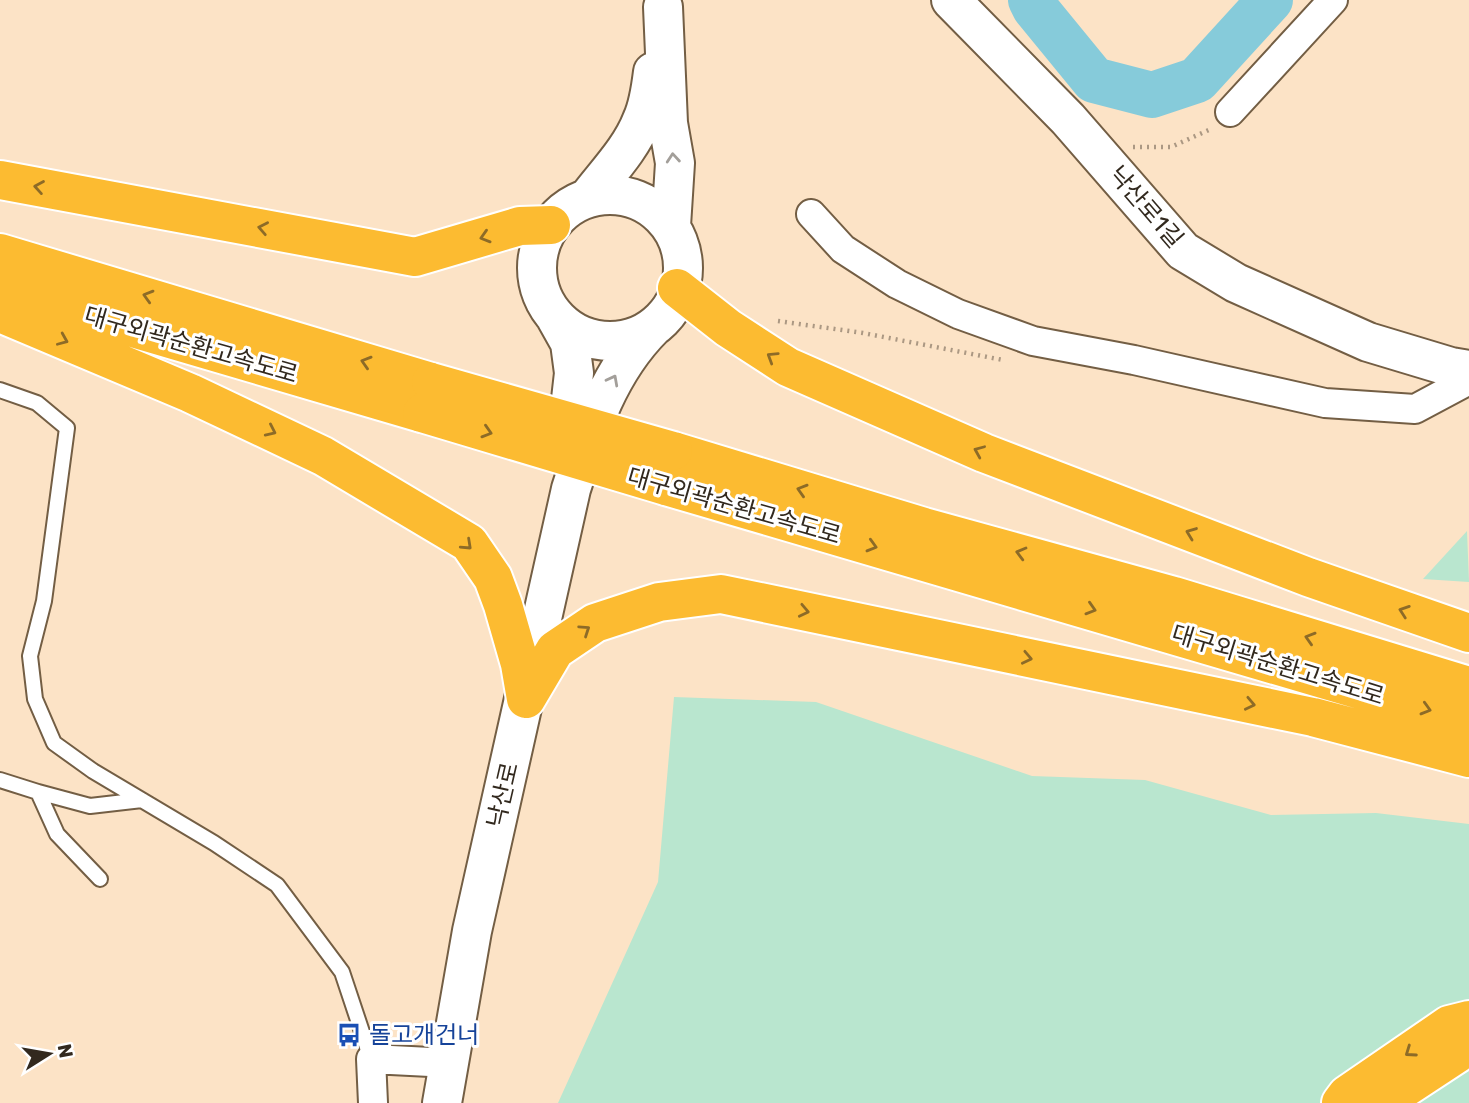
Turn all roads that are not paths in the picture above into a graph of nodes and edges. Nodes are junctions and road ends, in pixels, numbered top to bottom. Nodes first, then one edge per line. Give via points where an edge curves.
1 (951, 0) edge
2 (1333, 0) edge
3 (664, 3) edge
4 (1230, 112) road end
5 (0, 180) edge
6 (588, 198) junction
7 (811, 214) dead end
8 (551, 225) junction
9 (671, 226) junction
10 (0, 253) edge
11 (677, 288) junction
12 (0, 289) edge
13 (0, 313) edge
14 (556, 318) junction
15 (653, 327) junction
16 (1469, 370) edge
17 (1469, 380) edge
18 (0, 390) edge
19 (426, 398) junction
20 (669, 469) junction
21 (571, 489) junction
22 (1469, 633) edge
23 (1469, 685) edge
24 (526, 699) junction
25 (1469, 722) edge
26 (1469, 758) edge
27 (0, 780) edge
28 (38, 792) junction
29 (142, 800) junction
30 (100, 879) dead end
31 (1469, 1020) edge
32 (1469, 1048) edge
33 (371, 1059) junction
34 (450, 1063) junction
35 (373, 1103) edge
36 (442, 1103) edge
37 (1341, 1103) edge
38 (1382, 1103) edge

1 - 16 main road, 낙산로1길 via 1068,119 1183,251 1236,284 1368,342
2 - 4 street
3 - 6 main road via 642,121
9 -> 3 main road via 675,163 668,123
8 -> 5 highway via 520,226 415,257
6 - 8 main road via 568,208
6 - 9 main road via 611,194 634,198
7 - 17 street via 843,249 897,284 958,314 1033,341 1325,403 1415,408
8 - 14 main road via 540,247 537,272 543,296
9 - 11 main road via 681,247
19 -> 10 highway, 대구외곽순환고속도로 via 222,318
11 - 15 main road via 677,299 667,316
22 -> 11 highway via 1308,578 984,453 788,367 727,328
12 - 19 highway, 대구외곽순환고속도로
13 -> 24 highway via 190,393 323,456 469,543 493,578 503,605
14 - 15 main road via 576,333 600,341 625,341
14 - 21 main road via 570,343 574,373 569,417
21 -> 15 main road via 592,421 609,387 624,360
18 - 29 lane via 37,403 67,428 44,601 30,656 35,699 54,743
19 - 20 highway, 대구외곽순환고속도로, bridge
23 -> 20 highway, 대구외곽순환고속도로 via 924,527
20 -> 25 highway, 대구외곽순환고속도로
21 - 24 main road, 낙산로
24 -> 26 highway via 555,650 595,623 659,602 721,594 1313,718
24 - 34 main road, 낙산로 via 472,931
27 - 28 lane
28 - 29 lane via 90,806
28 - 30 lane via 57,834
29 - 33 lane via 277,885 342,972
31 -> 37 highway via 1450,1025
32 - 38 highway
33 - 34 street
33 - 35 street
34 - 36 main road, 낙산로

